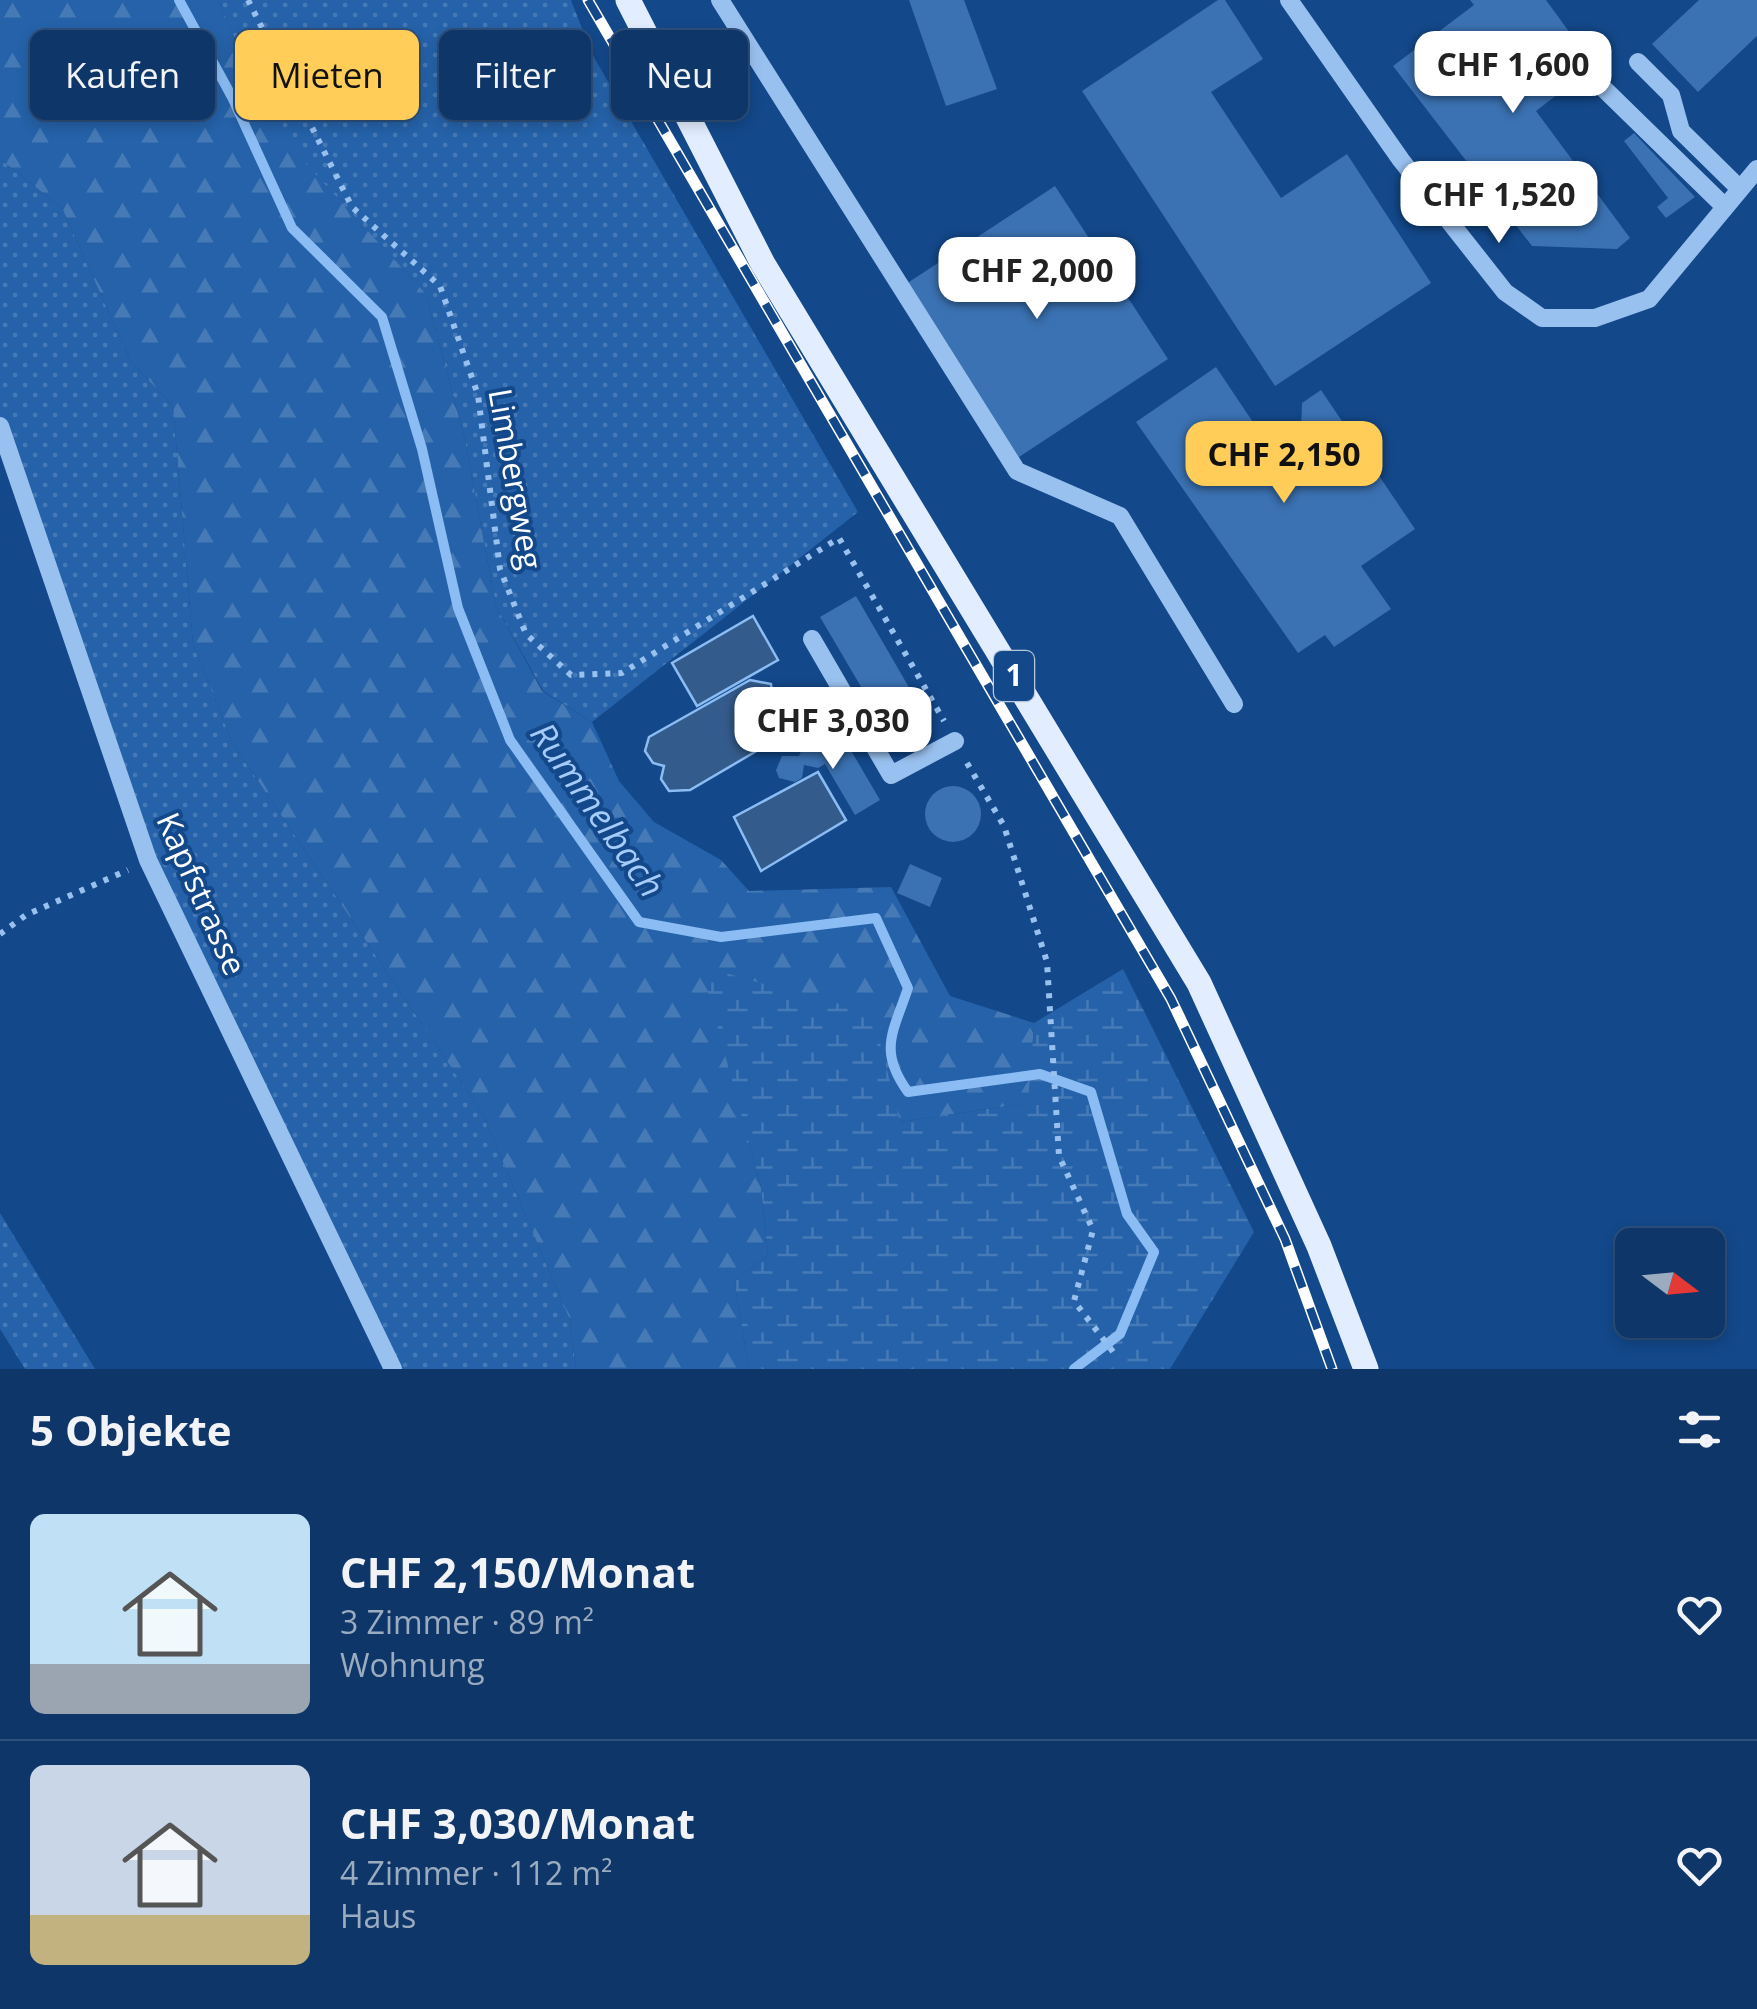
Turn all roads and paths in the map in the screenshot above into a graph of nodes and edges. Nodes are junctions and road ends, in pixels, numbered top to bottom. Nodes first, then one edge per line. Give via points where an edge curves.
1 (248, 0) edge
2 (628, 0) edge
3 (720, 0) edge
4 (1289, 0) edge
5 (1638, 62) dead end
6 (1597, 82) dead end
7 (1757, 169) edge
8 (1740, 189) junction
9 (1725, 207) junction
10 (0, 426) edge
11 (812, 640) dead end
12 (1234, 704) dead end
13 (955, 741) junction
14 (148, 860) junction
15 (0, 934) edge
16 (1118, 1357) dead end
17 (393, 1369) edge
18 (1366, 1369) edge

1 - 13 path, Limbergweg via 352,207 440,286 478,395 500,568 526,634 571,675 622,672 838,538
2 - 18 main road, 1 via 763,264 1199,984
3 - 12 street via 1017,470 1120,516
4 - 9 street via 1401,160 1505,292 1542,318 1595,318 1648,300
5 - 8 street via 1671,95 1681,132
6 - 9 street
7 - 8 street
8 - 9 street
10 - 14 street, Kapfstrasse
11 - 13 street via 891,776
13 - 16 path, Limbergweg via 1004,826 1047,962 1059,1156 1094,1230 1074,1301
14 - 15 path via 26,915
14 - 17 street, Kapfstrasse

